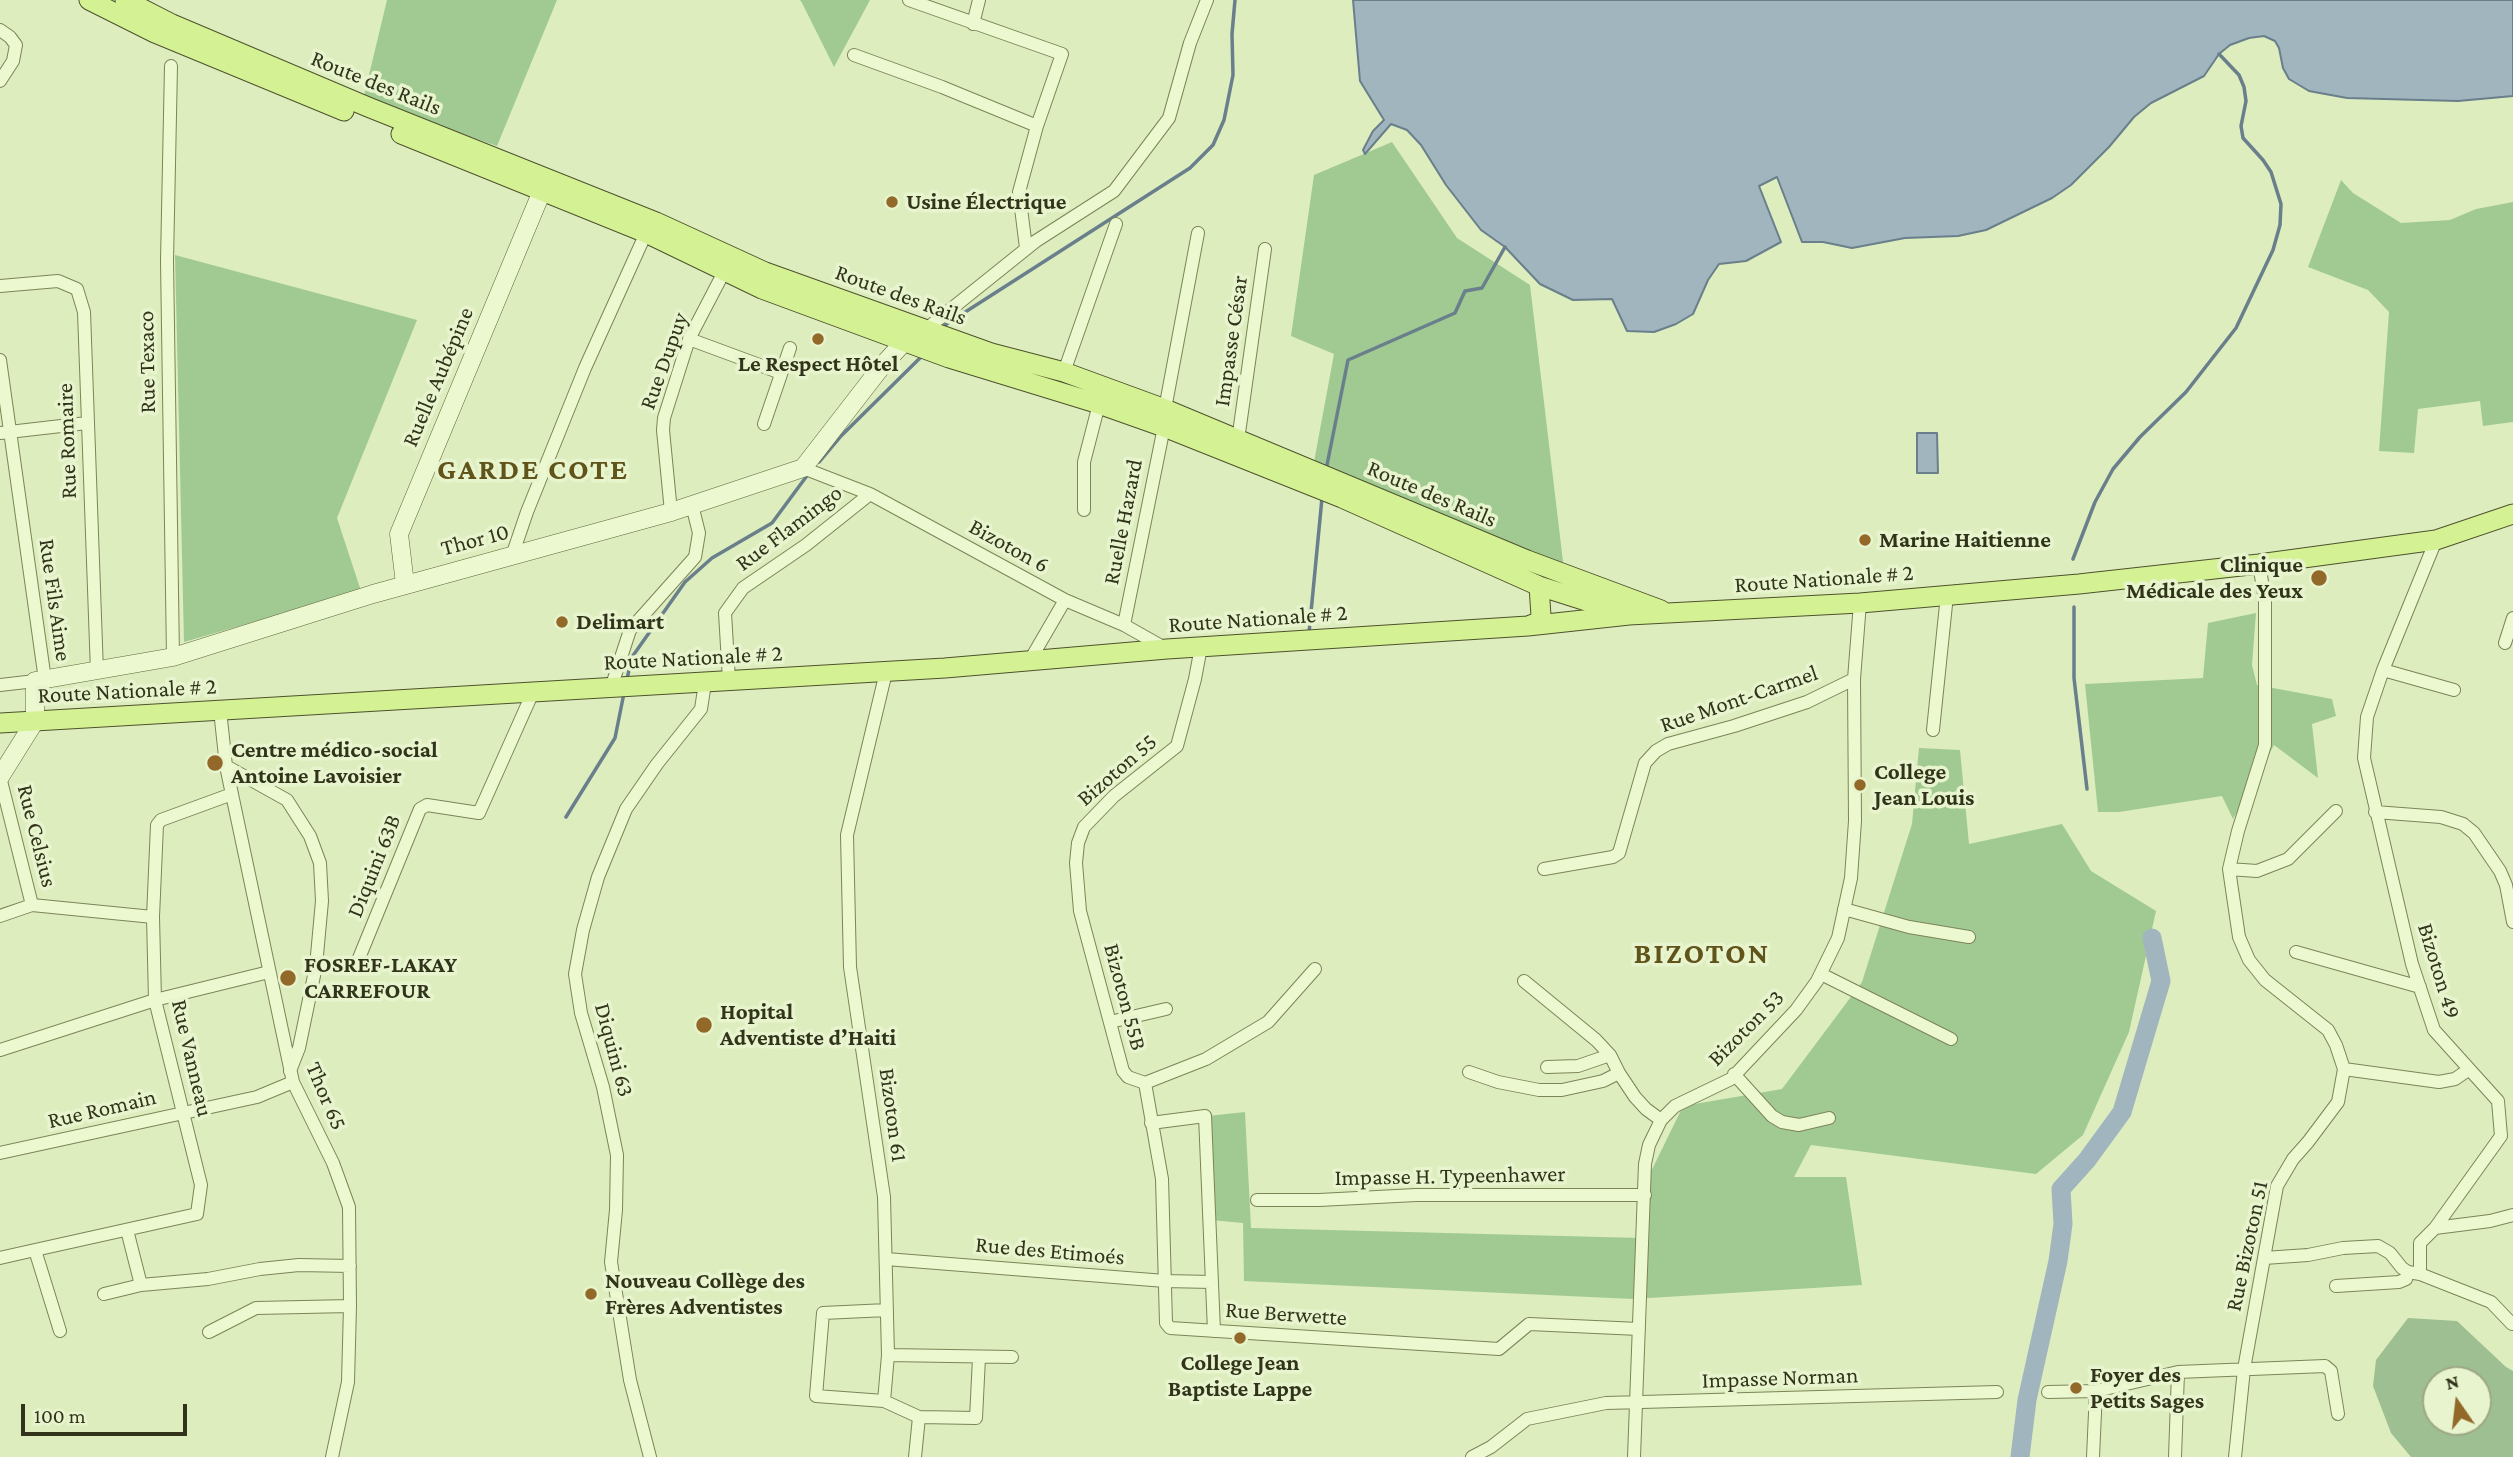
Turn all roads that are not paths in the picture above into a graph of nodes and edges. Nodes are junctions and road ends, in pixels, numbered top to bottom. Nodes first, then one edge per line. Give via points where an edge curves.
1 (89, 0) edge
2 (125, 0) edge
3 (909, 0) edge
4 (979, 0) edge
5 (1207, 0) edge
6 (973, 24) junction
7 (0, 30) edge
8 (854, 55) dead end
9 (171, 66) dead end
10 (0, 82) edge
11 (1037, 126) junction
12 (541, 191) junction
13 (1116, 224) dead end
14 (646, 233) junction
15 (1198, 233) dead end
16 (1026, 248) junction
17 (1265, 249) dead end
18 (725, 270) junction
19 (0, 286) edge
20 (689, 339) junction
21 (914, 339) junction
22 (790, 348) dead end
23 (952, 349) junction
24 (0, 359) edge
25 (1064, 372) junction
26 (781, 373) junction
27 (1099, 404) junction
28 (1165, 418) junction
29 (88, 423) junction
30 (764, 424) dead end
31 (5, 433) edge
32 (1238, 440) junction
33 (803, 468) junction
34 (1311, 478) junction
35 (1343, 491) junction
36 (870, 494) junction
37 (692, 505) junction
38 (1084, 510) dead end
39 (671, 512) junction
40 (2513, 515) edge
41 (2436, 540) junction
42 (512, 556) junction
43 (2259, 564) junction
44 (405, 584) junction
45 (1539, 586) junction
46 (1947, 596) junction
47 (1065, 600) junction
48 (1860, 603) junction
49 (1669, 613) junction
50 (1629, 615) junction
51 (2513, 618) edge
52 (1124, 625) junction
53 (1528, 626) junction
54 (2505, 643) dead end
55 (1201, 647) junction
56 (1167, 649) junction
57 (173, 657) junction
58 (1029, 662) junction
59 (2383, 670) junction
60 (97, 672) junction
61 (886, 672) junction
62 (1854, 679) junction
63 (729, 680) junction
64 (40, 681) junction
65 (705, 683) junction
66 (0, 685) edge
67 (611, 688) junction
68 (2454, 690) dead end
69 (533, 692) junction
70 (220, 710) junction
71 (35, 721) junction
72 (0, 723) edge
73 (1933, 730) dead end
74 (226, 766) junction
75 (0, 777) edge
76 (232, 794) junction
77 (2336, 811) dead end
78 (2375, 812) junction
79 (1079, 843) joint
80 (1544, 869) dead end
81 (2229, 869) junction
82 (32, 905) junction
83 (1844, 909) junction
84 (0, 916) edge
85 (153, 917) junction
86 (2513, 922) edge
87 (1969, 937) dead end
88 (2296, 952) dead end
89 (357, 963) dead end
90 (1315, 969) dead end
91 (269, 972) junction
92 (1821, 974) junction
93 (1524, 981) dead end
94 (2420, 987) junction
95 (155, 1000) junction
96 (1166, 1009) dead end
97 (1110, 1022) junction
98 (1951, 1039) dead end
99 (0, 1049) edge
100 (1611, 1055) junction
101 (1547, 1067) dead end
102 (2344, 1069) junction
103 (2468, 1070) junction
104 (1469, 1072) dead end
105 (1619, 1073) junction
106 (1734, 1074) junction
107 (291, 1077) junction
108 (1146, 1083) junction
109 (183, 1112) junction
110 (1829, 1118) dead end
111 (1661, 1120) junction
112 (1151, 1123) junction
113 (0, 1153) edge
114 (1645, 1195) junction
115 (1257, 1200) dead end
116 (2513, 1215) edge
117 (2435, 1228) junction
118 (127, 1230) junction
119 (35, 1250) junction
120 (0, 1258) edge
121 (2264, 1258) junction
122 (886, 1259) junction
123 (349, 1266) junction
124 (2414, 1273) junction
125 (1165, 1281) junction
126 (1212, 1282) junction
127 (141, 1285) junction
128 (2336, 1286) dead end
129 (104, 1294) dead end
130 (350, 1306) junction
131 (887, 1310) junction
132 (2513, 1326) edge
133 (1639, 1329) junction
134 (60, 1331) dead end
135 (1214, 1331) junction
136 (209, 1332) dead end
137 (888, 1355) junction
138 (1012, 1357) dead end
139 (979, 1358) junction
140 (2244, 1370) junction
141 (2178, 1372) junction
142 (2096, 1391) junction
143 (1997, 1392) dead end
144 (2048, 1392) dead end
145 (884, 1401) junction
146 (1637, 1403) junction
147 (2338, 1414) dead end
148 (919, 1417) junction
149 (332, 1457) edge
150 (650, 1457) edge
151 (915, 1457) edge
152 (1472, 1457) edge
153 (1634, 1457) edge
154 (2093, 1457) edge
155 (2175, 1457) edge
156 (2235, 1457) edge

1 - 12 main road, Route des Rails via 155,33
2 - 21 main road, Route des Rails via 368,107 656,222
3 - 6 street
4 - 6 street
5 - 16 street via 1169,118 1114,191
6 - 11 street via 1062,54
7 - 10 street via 16,45 13,61
8 - 11 street
9 - 57 street, Rue Texaco via 167,261
11 - 16 street via 1019,192
12 - 14 main road, Route des Rails
12 - 44 street, Ruelle Aubépine via 399,534
13 - 25 street
14 - 18 main road, Route des Rails
14 - 42 street via 585,368
15 - 28 street, Ruelle Hazard
16 - 21 street
17 - 32 street, Impasse César
18 - 20 street, Rue Dupuy
18 - 21 main road, Route des Rails via 762,289
19 - 29 street, Rue Romaire via 58,281 77,289 84,312
20 - 26 street
20 - 39 street, Rue Dupuy via 663,424
21 - 23 main road, Route des Rails
21 - 33 street via 882,366
22 - 26 street
23 - 25 main road, Route des Rails via 991,353
23 - 27 main road, Route des Rails
24 - 31 street, Rue Fils Aime
25 - 28 main road, Route des Rails
26 - 30 street
27 - 28 main road, Route des Rails
27 - 38 street via 1084,462
28 - 32 main road, Route des Rails
28 - 34 main road, Route des Rails
28 - 52 street, Ruelle Hazard
29 - 31 street
29 - 60 street, Rue Romaire
31 - 64 street, Rue Fils Aime
32 - 34 main road, Route des Rails
33 - 36 street, Bizoton 6
33 - 37 street, Thor 10
34 - 35 main road, Route des Rails
35 - 45 main road, Route des Rails
35 - 49 main road, Route des Rails
36 - 47 street, Bizoton 6
36 - 63 street, Rue Flamingo via 743,587 725,613
37 - 39 street, Thor 10
37 - 67 street via 699,533 695,556 630,631
39 - 42 street, Thor 10
40 - 41 main road, Route Nationale # 2
41 - 43 main road, Route Nationale # 2
41 - 59 street, Bizoton 49
42 - 44 street, Thor 10
43 - 46 main road, Route Nationale # 2
43 - 81 street via 2265,600 2265,745
44 - 57 street, Thor 10
45 - 50 main road, Route des Rails
45 - 53 main road via 1541,616
46 - 48 main road, Route Nationale # 2
46 - 73 street
47 - 52 street, Bizoton 6
47 - 58 street
48 - 49 main road, Route Nationale # 2
48 - 62 street, Bizoton 53
49 - 50 main road, Route Nationale # 2
50 - 53 main road, Route Nationale # 2
51 - 54 street
52 - 56 street, Bizoton 6
53 - 55 main road, Route Nationale # 2
55 - 56 main road, Route Nationale # 2
55 - 79 street, Bizoton 55 via 1177,746 1114,796 1084,827
56 - 58 main road, Route Nationale # 2
57 - 60 street, Thor 10
58 - 61 main road, Route Nationale # 2
59 - 68 street
59 - 78 street, Bizoton 49 via 2364,737
60 - 64 street, Thor 10
61 - 63 main road, Route Nationale # 2
61 - 122 street, Bizoton 61 via 847,835 850,967 884,1197
62 - 80 street, Rue Mont-Carmel via 1807,702 1656,751 1646,763 1619,853
62 - 83 street, Bizoton 53 via 1855,821
63 - 65 main road, Route Nationale # 2
64 - 66 street, Thor 10
64 - 71 street
65 - 67 main road, Route Nationale # 2
65 - 150 street, Diquini 63 via 701,709 626,809 598,877 575,974 617,1156 611,1262 630,1380
67 - 69 main road, Route Nationale # 2
69 - 70 main road, Route Nationale # 2
69 - 89 street, Diquini 63B via 480,813 427,805 420,809
70 - 71 main road, Route Nationale # 2
70 - 74 street, Thor 65
71 - 72 main road, Route Nationale # 2
71 - 75 street
74 - 76 street, Thor 65
74 - 107 street via 287,800 310,836 320,863 316,966
75 - 82 street, Rue Celsius
76 - 85 street, Rue Vanneau via 157,825
76 - 91 street, Thor 65
77 - 81 street via 2288,859 2257,871
78 - 86 street via 2441,817 2463,824 2500,871
78 - 94 street, Bizoton 49
79 - 97 street, Bizoton 55B via 1080,911
81 - 102 street via 2239,937 2249,960 2265,981 2328,1030
82 - 84 street
82 - 85 street
83 - 87 street
83 - 92 street, Bizoton 53 via 1838,938
85 - 95 street, Rue Vanneau
88 - 94 street
90 - 108 street, Bizoton 55B via 1268,1022 1206,1059
91 - 95 street
91 - 107 street, Thor 65
92 - 98 street
92 - 106 street, Bizoton 53 via 1796,1010
93 - 100 street
94 - 103 street, Bizoton 49 via 2434,1030
95 - 99 street
95 - 109 street, Rue Vanneau
96 - 97 street
97 - 108 street, Bizoton 55B via 1122,1071
100 - 101 street via 1578,1066
100 - 105 street
102 - 103 street via 2439,1082
102 - 121 street, Rue Bizoton 51 via 2338,1102 2277,1186
103 - 117 street, Bizoton 49 via 2498,1101 2501,1136
104 - 105 street via 1497,1083 1539,1090 1562,1090
105 - 111 street via 1646,1109
106 - 110 street via 1782,1122 1799,1125
106 - 111 street, Bizoton 53 via 1675,1106
107 - 109 street, Rue Romain via 257,1097
107 - 123 street, Thor 65 via 349,1207
108 - 112 street, Rue Berwette
109 - 113 street, Rue Romain
109 - 118 street, Rue Vanneau via 201,1185 197,1214
111 - 114 street via 1645,1164
112 - 125 street, Rue Berwette via 1162,1179
112 - 126 street via 1205,1116
114 - 115 street, Impasse H. Typeenhawer
114 - 133 street
116 - 117 street
117 - 124 street, Bizoton 49 via 2420,1243
118 - 119 street, Rue Vanneau
118 - 127 street
119 - 120 street, Rue Vanneau
119 - 134 street
121 - 124 street via 2378,1246
121 - 140 street, Rue Bizoton 51
122 - 125 street, Rue des Etimoés
122 - 131 street, Bizoton 61
123 - 127 street via 299,1265
123 - 130 street, Thor 65
124 - 128 street via 2399,1282
124 - 132 street via 2491,1302
125 - 126 street, Rue des Etimoés
125 - 135 street, Rue Berwette via 1167,1326
126 - 135 street
127 - 129 street
130 - 136 street via 256,1308
130 - 149 street, Thor 65 via 348,1382
131 - 137 street, Bizoton 61
131 - 145 street via 823,1313 815,1393
133 - 135 street, Rue Berwette via 1529,1324 1499,1349
133 - 146 street
137 - 139 street
137 - 145 street, Bizoton 61
138 - 139 street
139 - 148 street via 976,1418
140 - 141 street
140 - 147 street via 2329,1367
140 - 156 street, Rue Bizoton 51
141 - 142 street
141 - 155 street
142 - 144 street
142 - 154 street
143 - 146 street, Impasse Norman
145 - 148 street
146 - 152 street, Impasse Norman via 1606,1403 1527,1419
146 - 153 street
148 - 151 street

